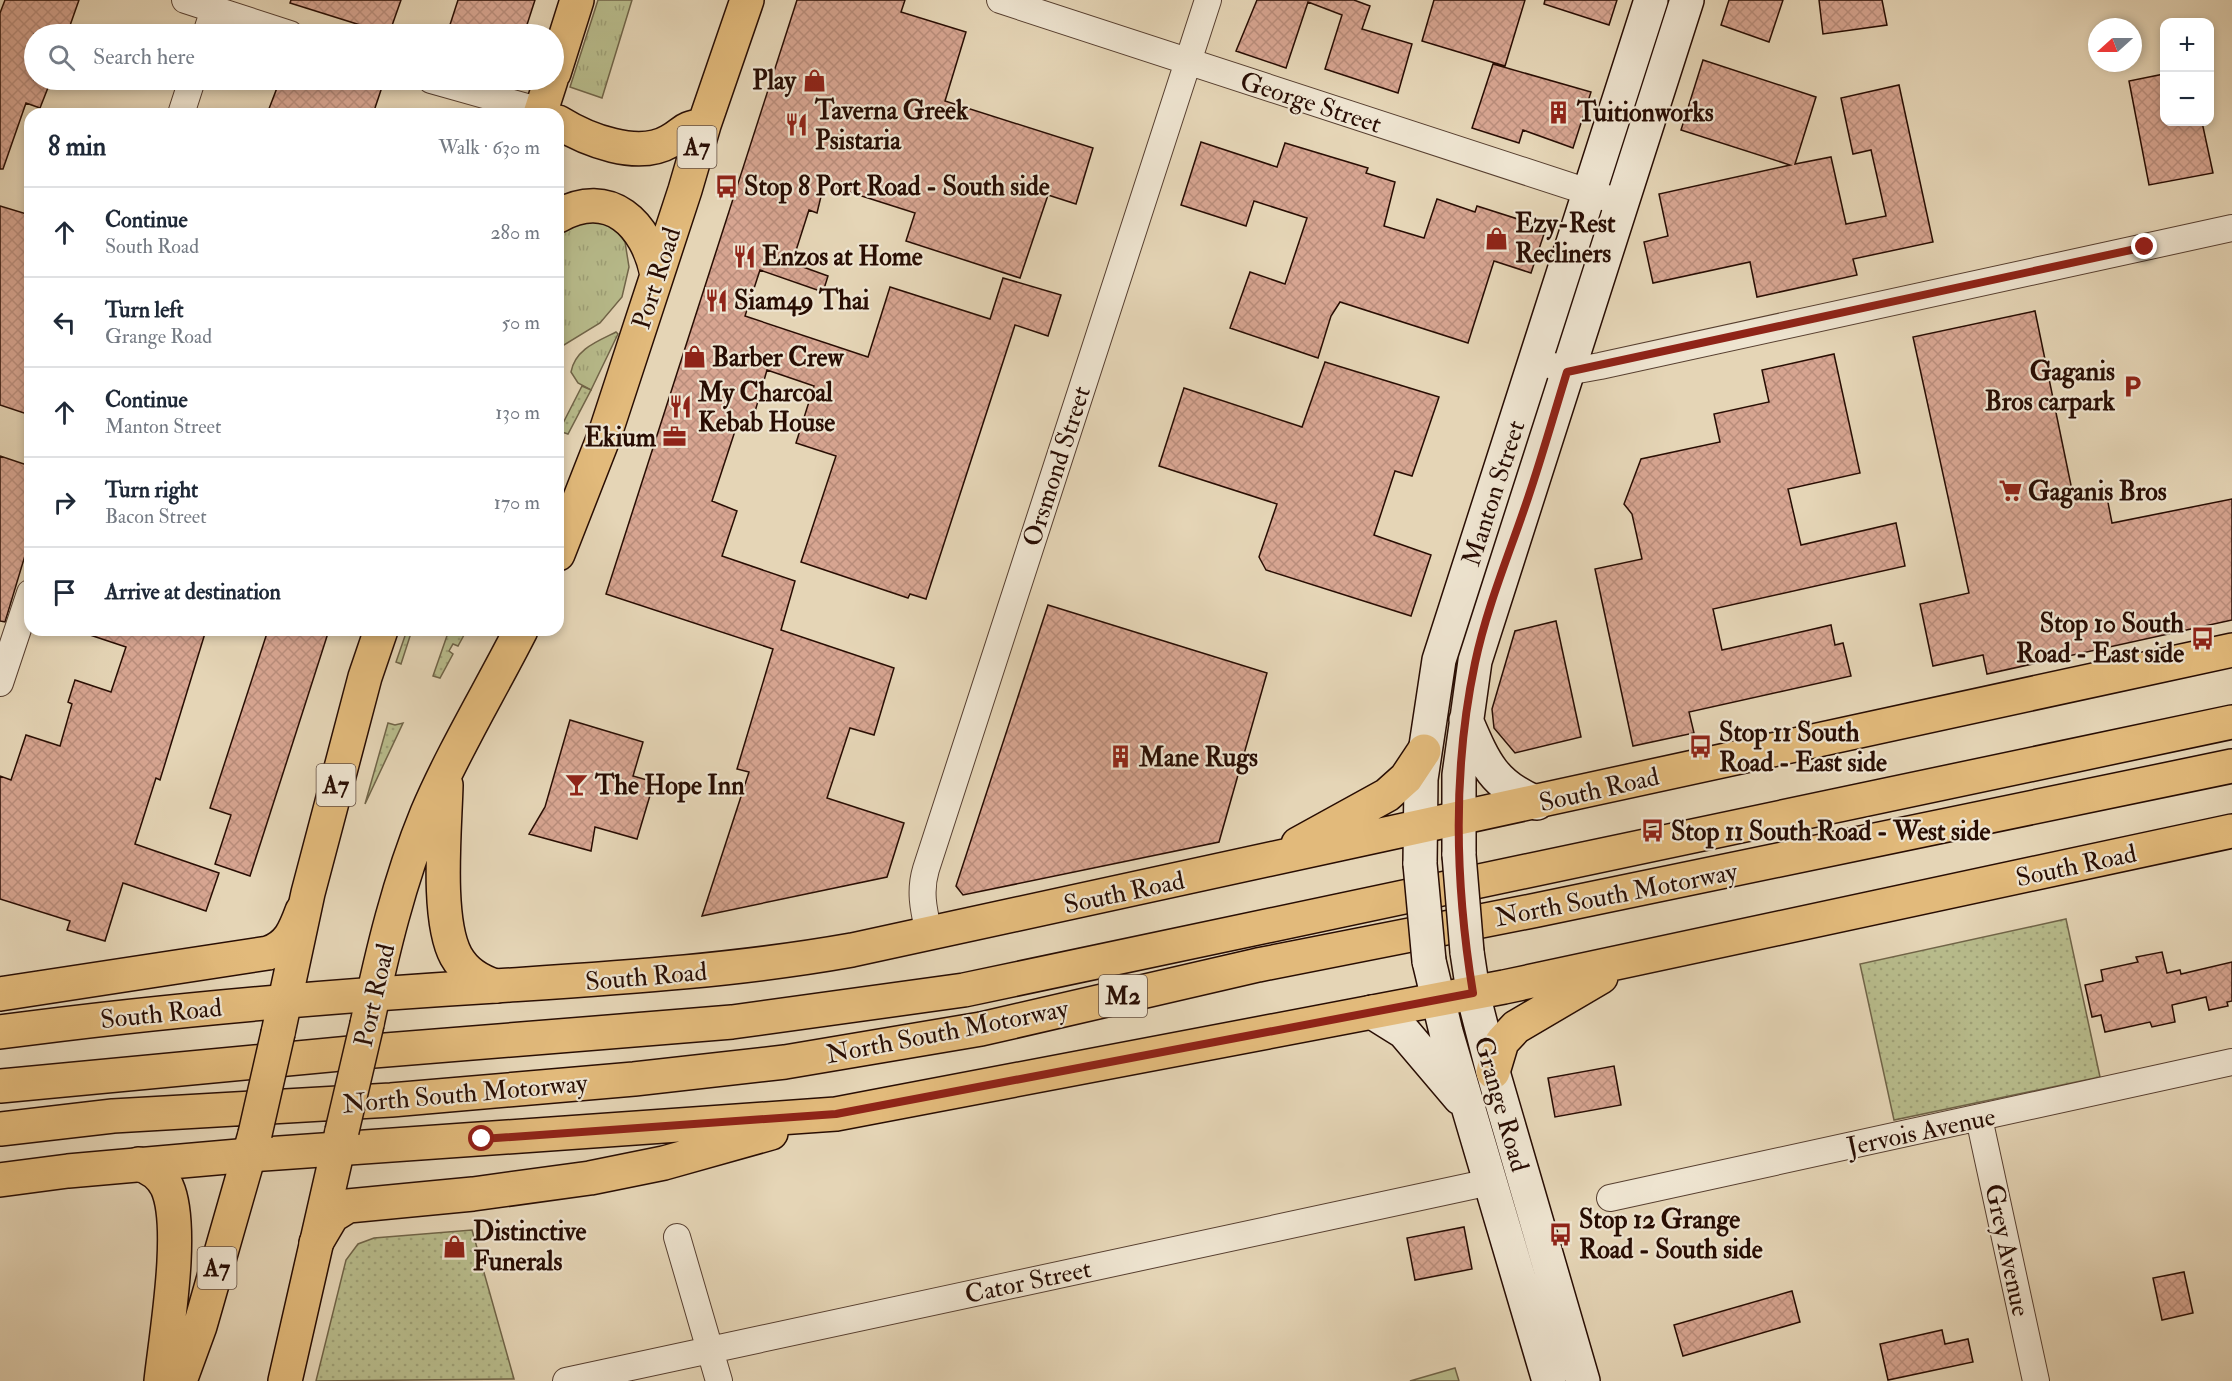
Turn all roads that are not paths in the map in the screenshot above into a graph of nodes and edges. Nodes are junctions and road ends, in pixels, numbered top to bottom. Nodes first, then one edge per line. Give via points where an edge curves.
1 (185, 0) edge
2 (577, 0) edge
3 (747, 0) edge
4 (1000, 0) edge
5 (1208, 0) edge
6 (1651, 0) edge
7 (1687, 0) edge
8 (213, 9) junction
9 (209, 24) edge
10 (259, 24) edge
11 (564, 41) edge
12 (1188, 62) junction
13 (189, 90) edge
14 (464, 90) edge
15 (550, 90) edge
16 (183, 108) edge
17 (523, 108) edge
18 (547, 108) edge
19 (564, 125) edge
20 (704, 125) junction
21 (1591, 192) junction
22 (1622, 203) junction
23 (564, 213) edge
24 (2232, 228) edge
25 (657, 275) junction
26 (1552, 366) junction
27 (564, 539) edge
28 (24, 611) edge
29 (379, 636) edge
30 (518, 636) edge
31 (2232, 650) edge
32 (0, 683) edge
33 (1465, 718) junction
34 (2232, 722) edge
35 (1424, 751) junction
36 (2232, 766) edge
37 (447, 772) junction
38 (1537, 803) junction
39 (1458, 820) junction
40 (1420, 828) junction
41 (2232, 831) edge
42 (1267, 861) junction
43 (308, 893) junction
44 (929, 934) junction
45 (1637, 959) junction
46 (496, 986) junction
47 (1473, 993) junction
48 (0, 994) edge
49 (1437, 999) junction
50 (370, 1009) junction
51 (1372, 1012) junction
52 (280, 1018) junction
53 (0, 1032) edge
54 (2232, 1062) edge
55 (1492, 1072) junction
56 (0, 1086) edge
57 (1467, 1106) junction
58 (836, 1114) junction
59 (1979, 1118) junction
60 (0, 1129) edge
61 (340, 1140) junction
62 (252, 1144) junction
63 (139, 1164) junction
64 (0, 1180) edge
65 (1490, 1182) junction
66 (1610, 1198) dead end
67 (677, 1238) dead end
68 (316, 1243) junction
69 (710, 1350) junction
70 (161, 1381) edge
71 (180, 1381) edge
72 (285, 1381) edge
73 (566, 1381) edge
74 (719, 1381) edge
75 (1549, 1381) edge
76 (1583, 1381) edge
77 (2036, 1381) edge

1 - 8 street
2 - 11 main road
3 - 20 main road, Port Road / A7
4 - 12 street, George Street
5 - 12 street, Orsmond Street
6 - 21 main road, Manton Street
7 - 22 main road, Manton Street
8 - 9 street
8 - 10 street
12 - 21 street, George Street
12 - 44 street, Orsmond Street via 926,869 921,892
13 - 16 street
14 - 17 street
15 - 18 main road
19 - 20 main road via 585,136 641,150 670,141 684,128
20 - 25 main road, Port Road / A7
21 - 22 street, George Street
21 - 26 main road, Manton Street
22 - 26 main road, Manton Street
23 - 25 main road via 590,205 627,216 645,239
24 - 26 street
25 - 27 main road, Port Road / A7 via 605,434
26 - 33 main road, Manton Street via 1529,496 1475,661
26 - 35 main road, Manton Street via 1447,634 1431,699
28 - 32 street
29 - 43 main road, A7
30 - 37 main road, Port Road
31 - 38 main road, South Road
33 - 38 main road via 1493,775 1508,789
33 - 39 main road, Manton Street
34 - 56 main road, North South Motorway / M2 via 964,990 732,1022
35 - 40 main road, Manton Street
35 - 42 main road via 1406,778 1387,795
36 - 60 main road, North South Motorway / M2 via 1258,965 981,1029 784,1062 391,1100 113,1116
37 - 46 main road via 444,861 449,938 466,969
37 - 50 main road, Port Road via 412,854
38 - 39 main road, South Road
39 - 40 main road, South Road
39 - 47 main road, Grange Road, bridge
40 - 42 main road, South Road
40 - 49 main road, Manton Street, bridge via 1429,962
41 - 45 main road, South Road
42 - 44 main road, South Road
43 - 48 main road via 292,936 274,951
43 - 52 main road, A7
44 - 46 main road, South Road via 750,967
45 - 47 main road, South Road
45 - 55 main road via 1582,986 1516,1027 1502,1042
46 - 50 main road, South Road
47 - 49 main road, South Road
47 - 55 main road, Grange Road
49 - 51 main road, South Road
49 - 57 main road, Grange Road
50 - 52 main road, South Road
50 - 61 main road, Port Road, bridge
51 - 57 main road via 1404,1032
51 - 58 main road, South Road
52 - 53 main road, South Road via 151,1013
52 - 62 main road, A7, bridge
54 - 59 street, Jervois Avenue
55 - 76 main road, Grange Road
57 - 65 main road, Grange Road
58 - 61 main road, South Road
58 - 68 main road via 664,1163 590,1178 348,1206 332,1216
59 - 66 street, Jervois Avenue
59 - 77 street, Grey Avenue
61 - 62 main road, South Road
61 - 68 main road, Port Road
62 - 63 main road, South Road
62 - 71 main road, A7 via 200,1326
63 - 64 main road, South Road
63 - 70 main road via 163,1180 172,1212 172,1280
65 - 69 street, Cator Street
65 - 75 main road, Grange Road
67 - 69 street
68 - 72 main road, Port Road
69 - 73 street, Cator Street
69 - 74 street

